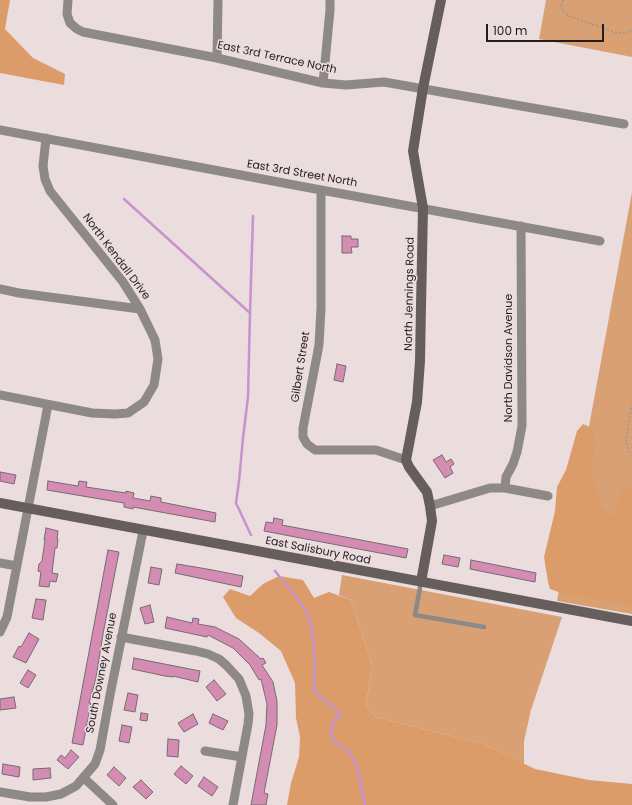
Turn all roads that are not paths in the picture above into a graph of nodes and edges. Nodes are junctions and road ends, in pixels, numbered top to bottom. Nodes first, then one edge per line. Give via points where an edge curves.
1 (68, 0) edge
2 (218, 0) edge
3 (330, 0) edge
4 (441, 0) edge
5 (217, 58) junction
6 (323, 83) junction
7 (423, 88) junction
8 (624, 124) dead end
9 (0, 130) edge
10 (46, 138) junction
11 (320, 190) junction
12 (423, 208) junction
13 (521, 226) junction
14 (600, 241) dead end
15 (0, 289) edge
16 (140, 309) junction
17 (0, 395) edge
18 (48, 405) junction
19 (406, 460) junction
20 (505, 488) junction
21 (548, 496) dead end
22 (0, 504) edge
23 (430, 506) junction
24 (28, 509) junction
25 (143, 531) junction
26 (0, 563) edge
27 (17, 566) junction
28 (421, 582) junction
29 (632, 621) edge
30 (484, 627) dead end
31 (0, 632) edge
32 (121, 637) junction
33 (205, 751) dead end
34 (242, 757) junction
35 (84, 778) junction
36 (0, 792) edge
37 (113, 805) edge
38 (233, 805) edge

1 - 5 street, East 3rd Terrace North via 67,14 70,23 77,30
2 - 5 street
3 - 6 street
4 - 7 street, North Jennings Road
5 - 6 street, East 3rd Terrace North
6 - 7 street, East 3rd Terrace North via 346,85 384,82
7 - 8 street, East 3rd Terrace North
7 - 12 street, North Jennings Road via 413,151
9 - 10 street, East 3rd Street North
10 - 11 street, East 3rd Street North
10 - 16 street, North Kendall Drive via 43,166 50,191 123,282
11 - 12 street, East 3rd Street North
11 - 19 street, Gilbert Street via 319,345 303,437 315,450 376,450
12 - 13 street, East 3rd Street North
12 - 19 street, North Jennings Road via 420,361
13 - 14 street, East 3rd Street North
13 - 20 street, North Davidson Avenue via 522,426 517,452 506,477
15 - 16 street
16 - 18 street, North Kendall Drive via 155,340 158,358 154,385 144,402 128,413 115,414 92,413
17 - 18 street, North Kendall Drive
18 - 24 street
19 - 23 street via 427,492
20 - 21 street
20 - 23 street via 490,488
22 - 24 street, East Salisbury Road
23 - 28 street via 432,522
24 - 25 street, East Salisbury Road
24 - 27 street
25 - 28 street, East Salisbury Road
25 - 32 street, South Downey Avenue
26 - 27 street
27 - 31 street via 7,617
28 - 29 street, East Salisbury Road
28 - 30 lane via 415,615
32 - 34 street via 208,654 226,665 239,679 246,696 248,714
32 - 35 street, South Downey Avenue via 100,750
33 - 34 street
34 - 38 street
35 - 36 street, South Downey Avenue via 61,794 46,797
35 - 37 street

